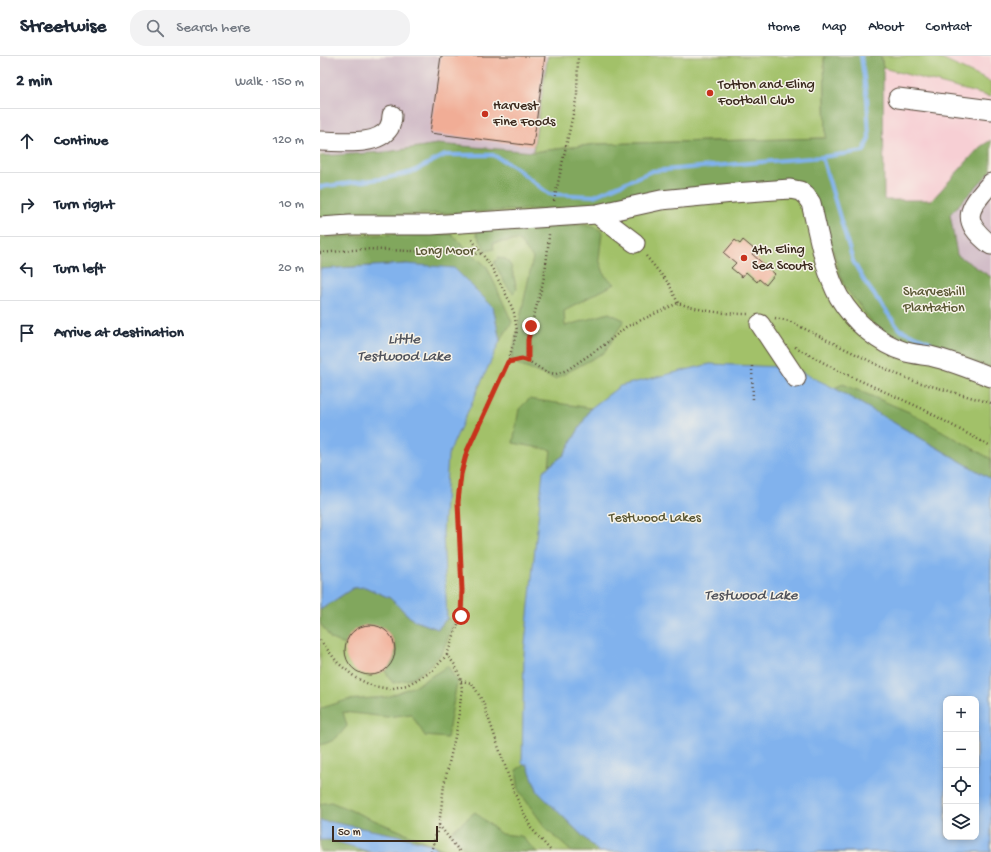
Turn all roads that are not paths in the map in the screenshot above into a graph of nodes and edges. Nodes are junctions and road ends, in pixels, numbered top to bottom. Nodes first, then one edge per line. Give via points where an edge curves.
1 (898, 98) dead end
2 (991, 110) edge
3 (392, 115) dead end
4 (320, 141) edge
5 (991, 183) edge
6 (597, 214) junction
7 (320, 227) edge
8 (991, 245) edge
9 (641, 250) road end
10 (760, 324) dead end
11 (991, 376) edge
12 (796, 378) dead end

1 - 2 lane
3 - 4 lane via 390,127 379,137 364,141
5 - 8 lane via 976,200 970,218 975,231
6 - 7 lane via 552,210 461,223
6 - 9 lane
6 - 11 lane via 662,200 790,189 800,191 811,203 829,272 839,297 859,323 880,340 906,352 931,356
10 - 12 lane

